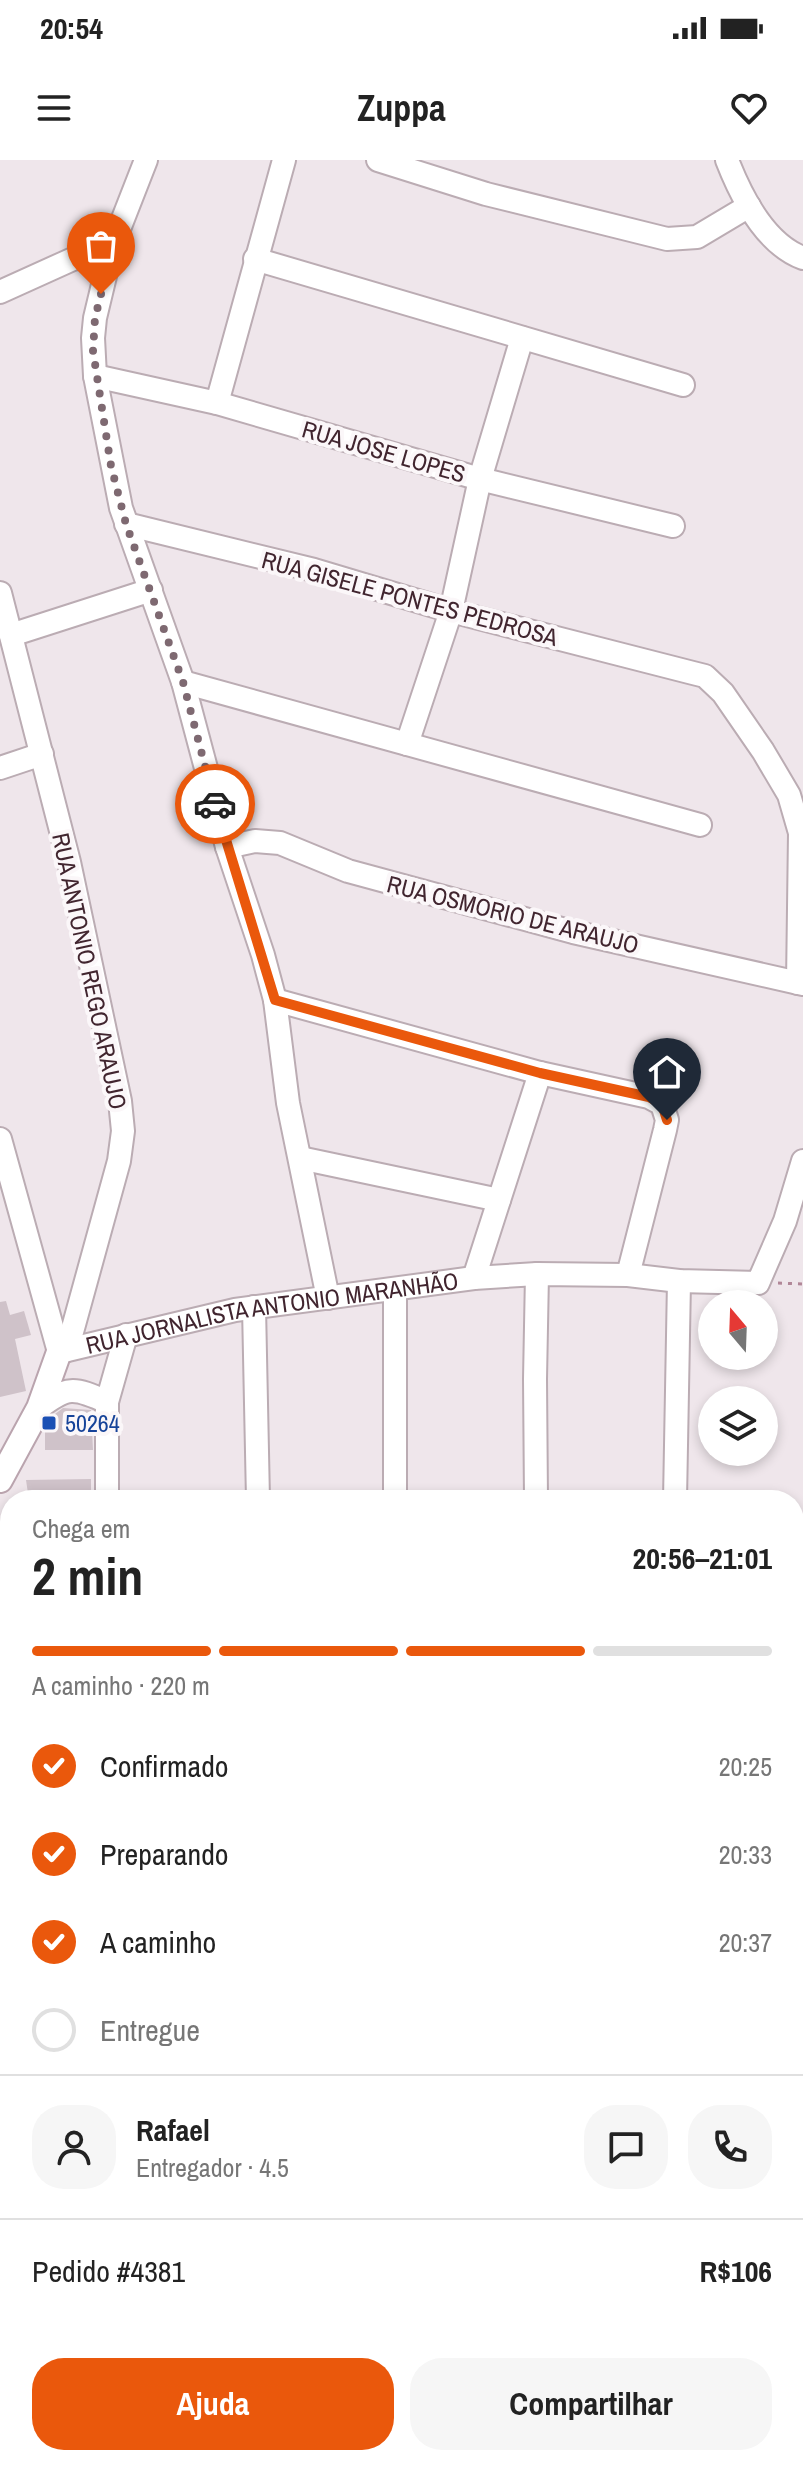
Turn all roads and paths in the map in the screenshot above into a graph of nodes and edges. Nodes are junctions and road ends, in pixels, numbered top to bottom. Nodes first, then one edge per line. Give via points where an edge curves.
1 (146, 160) edge
2 (284, 160) edge
3 (378, 160) edge
4 (727, 160) edge
5 (749, 206) junction
6 (112, 247) junction
7 (803, 258) edge
8 (255, 259) junction
9 (0, 292) edge
10 (522, 338) junction
11 (95, 376) junction
12 (683, 385) dead end
13 (217, 403) junction
14 (480, 479) junction
15 (126, 524) junction
16 (673, 526) dead end
17 (151, 590) junction
18 (0, 593) edge
19 (451, 611) junction
20 (11, 635) junction
21 (183, 682) junction
22 (407, 744) junction
23 (42, 754) junction
24 (0, 768) edge
25 (700, 825) dead end
26 (227, 847) junction
27 (800, 984) edge
28 (275, 1000) junction
29 (540, 1073) junction
30 (0, 1139) edge
31 (300, 1158) junction
32 (803, 1161) edge
33 (499, 1200) junction
34 (537, 1274) junction
35 (628, 1275) junction
36 (474, 1278) junction
37 (679, 1281) junction
38 (395, 1289) junction
39 (328, 1298) junction
40 (254, 1307) junction
41 (126, 1335) junction
42 (63, 1351) junction
43 (107, 1402) junction
44 (39, 1408) junction
45 (0, 1480) edge
46 (107, 1490) edge
47 (258, 1490) edge
48 (395, 1490) edge
49 (536, 1490) edge
50 (675, 1490) edge

1 - 6 street
2 - 8 street
3 - 5 street via 486,194 667,239 697,237
4 - 5 street
5 - 7 street via 777,242
6 - 9 street
6 - 11 street via 95,318
8 - 10 street
8 - 13 street
10 - 12 street
10 - 14 street
11 - 13 street, RUA JOSE LOPES
11 - 15 street
13 - 14 street, RUA JOSE LOPES
14 - 16 street, RUA JOSE LOPES
14 - 19 street
15 - 17 street
15 - 19 street, RUA GISELE PONTES PEDROSA via 314,570
17 - 20 street
17 - 21 street
18 - 20 street, RUA ANTONIO REGO ARAUJO
19 - 22 street
19 - 27 street, RUA GISELE PONTES PEDROSA via 705,676 723,693 777,773 800,833
20 - 23 street, RUA ANTONIO REGO ARAUJO
21 - 22 street
21 - 26 street
22 - 25 street
23 - 24 street
23 - 42 street, RUA ANTONIO REGO ARAUJO via 123,1131 119,1161
26 - 27 street, RUA OSMORIO DE ARAUJO via 280,843 370,877 573,932
26 - 28 street
28 - 29 street
28 - 31 street
29 - 33 street
29 - 35 street via 658,1101 666,1113
30 - 42 street
31 - 33 street
31 - 39 street
32 - 37 street, RUA JORNALISTA ANTONIO MARANHÃO via 758,1283
33 - 36 street
34 - 35 street, RUA JORNALISTA ANTONIO MARANHÃO
34 - 36 street, RUA JORNALISTA ANTONIO MARANHÃO
34 - 49 street
35 - 37 street, RUA JORNALISTA ANTONIO MARANHÃO
36 - 38 street, RUA JORNALISTA ANTONIO MARANHÃO
37 - 50 street
38 - 39 street, RUA JORNALISTA ANTONIO MARANHÃO
38 - 48 street
39 - 40 street, RUA JORNALISTA ANTONIO MARANHÃO
40 - 41 street, RUA JORNALISTA ANTONIO MARANHÃO
40 - 47 street
41 - 42 street, RUA JORNALISTA ANTONIO MARANHÃO
41 - 43 street
42 - 44 street, RUA JORNALISTA ANTONIO MARANHÃO
43 - 44 street via 67,1390
43 - 46 street
44 - 45 street, RUA JORNALISTA ANTONIO MARANHÃO

